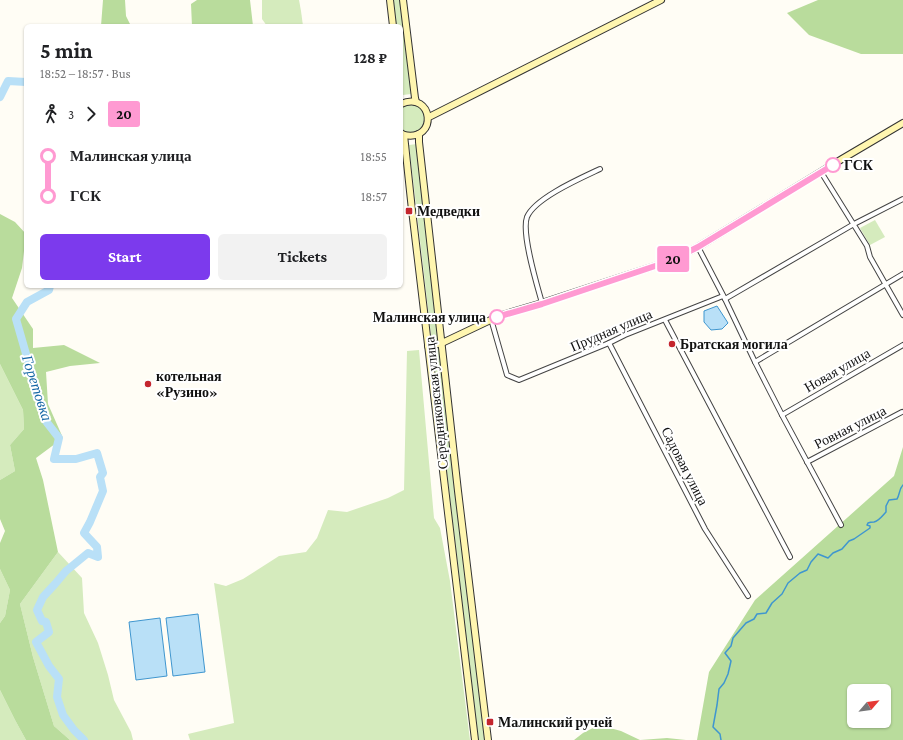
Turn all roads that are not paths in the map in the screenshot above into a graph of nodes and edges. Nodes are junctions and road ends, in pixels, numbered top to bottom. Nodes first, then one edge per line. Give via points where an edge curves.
1 (390, 0) edge
2 (404, 0) edge
3 (661, 0) edge
4 (392, 24) edge
5 (416, 102) junction
6 (403, 103) edge
7 (428, 117) junction
8 (903, 123) edge
9 (403, 134) edge
10 (419, 134) junction
11 (600, 169) dead end
12 (821, 172) junction
13 (903, 199) edge
14 (854, 224) junction
15 (698, 247) junction
16 (903, 274) edge
17 (886, 285) junction
18 (724, 298) junction
19 (542, 304) junction
20 (903, 315) edge
21 (492, 319) junction
22 (664, 320) junction
23 (442, 343) junction
24 (609, 343) junction
25 (903, 345) edge
26 (428, 346) junction
27 (755, 362) junction
28 (902, 412) edge
29 (782, 415) junction
30 (807, 462) junction
31 (841, 525) dead end
32 (790, 557) dead end
33 (748, 596) dead end
34 (468, 681) junction
35 (472, 740) edge
36 (475, 740) edge
37 (488, 740) edge

1 - 4 street
2 - 5 street
3 - 7 street
5 - 6 street
5 - 7 street via 424,106
7 - 10 street via 425,130
8 - 12 street
9 - 10 street
9 - 26 street, Середниковская улица
10 - 23 street, Середниковская улица
11 - 19 street via 557,191 532,208 527,216 527,245
12 - 14 street
12 - 15 street
13 - 14 street, Прудная улица
14 - 17 street
14 - 18 street, Прудная улица
15 - 18 street
15 - 19 street via 670,261
16 - 17 street
17 - 20 street
17 - 27 street
18 - 22 street, Прудная улица
18 - 27 street
19 - 21 street
21 - 23 street
21 - 24 street, Прудная улица via 507,375 519,380
22 - 24 street, Прудная улица
22 - 32 street
23 - 26 street
23 - 37 street, Середниковская улица
24 - 33 street, Садовая улица via 705,529
25 - 29 street, Новая улица
26 - 34 street, Середниковская улица
27 - 29 street
28 - 30 street, Ровная улица
29 - 30 street
30 - 31 street
34 - 35 street via 466,694
34 - 36 street, Середниковская улица

